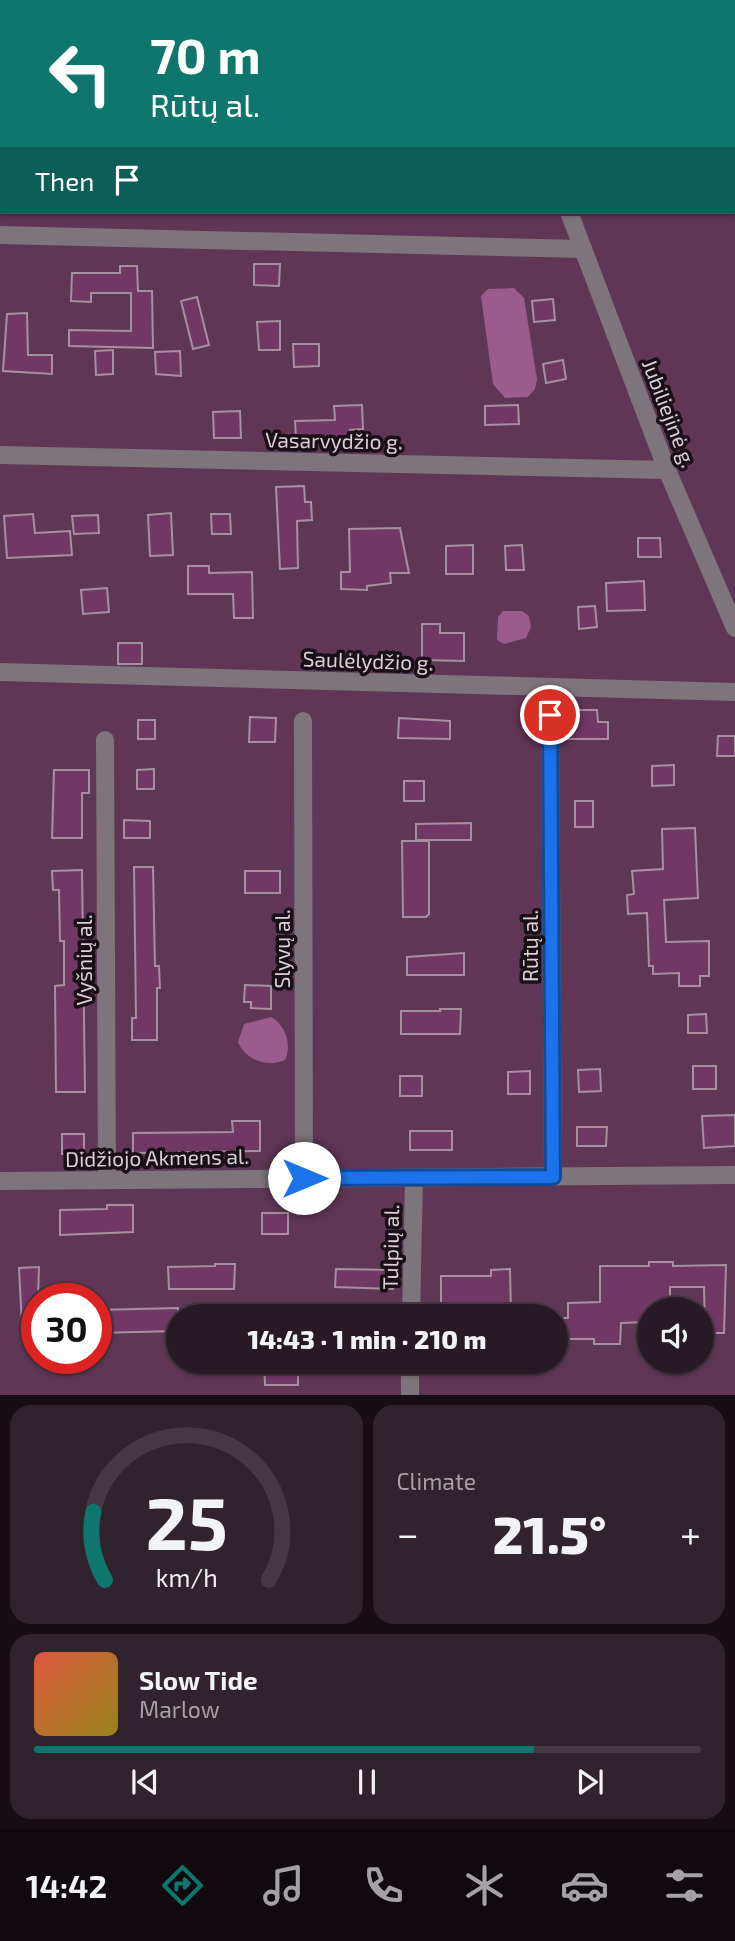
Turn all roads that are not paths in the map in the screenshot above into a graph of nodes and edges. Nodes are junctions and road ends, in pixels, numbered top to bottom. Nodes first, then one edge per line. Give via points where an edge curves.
1 (570, 214) edge
2 (0, 235) edge
3 (583, 250) junction
4 (0, 455) edge
5 (667, 470) junction
6 (735, 628) edge
7 (0, 672) edge
8 (735, 692) edge
9 (550, 715) dead end
10 (303, 721) dead end
11 (105, 740) dead end
12 (735, 1175) edge
13 (553, 1177) junction
14 (304, 1178) junction
15 (414, 1178) junction
16 (107, 1180) junction
17 (0, 1181) edge
18 (411, 1304) edge
19 (411, 1374) edge
20 (410, 1395) edge

1 - 3 street, Jubiliejinė g.
2 - 3 street
3 - 5 street, Jubiliejinė g.
4 - 5 street, Vasarvydžio g.
5 - 6 street, Jubiliejinė g.
7 - 8 street, Saulėlydžio g.
9 - 13 street, Rūtų al.
10 - 14 street, Slyvų al.
11 - 16 street, Vyšnių al.
12 - 13 street, Didžiojo Akmens al.
13 - 15 street, Didžiojo Akmens al.
14 - 15 street, Didžiojo Akmens al.
14 - 16 street, Didžiojo Akmens al.
15 - 18 street, Tulpių al.
16 - 17 street, Didžiojo Akmens al.
19 - 20 street

